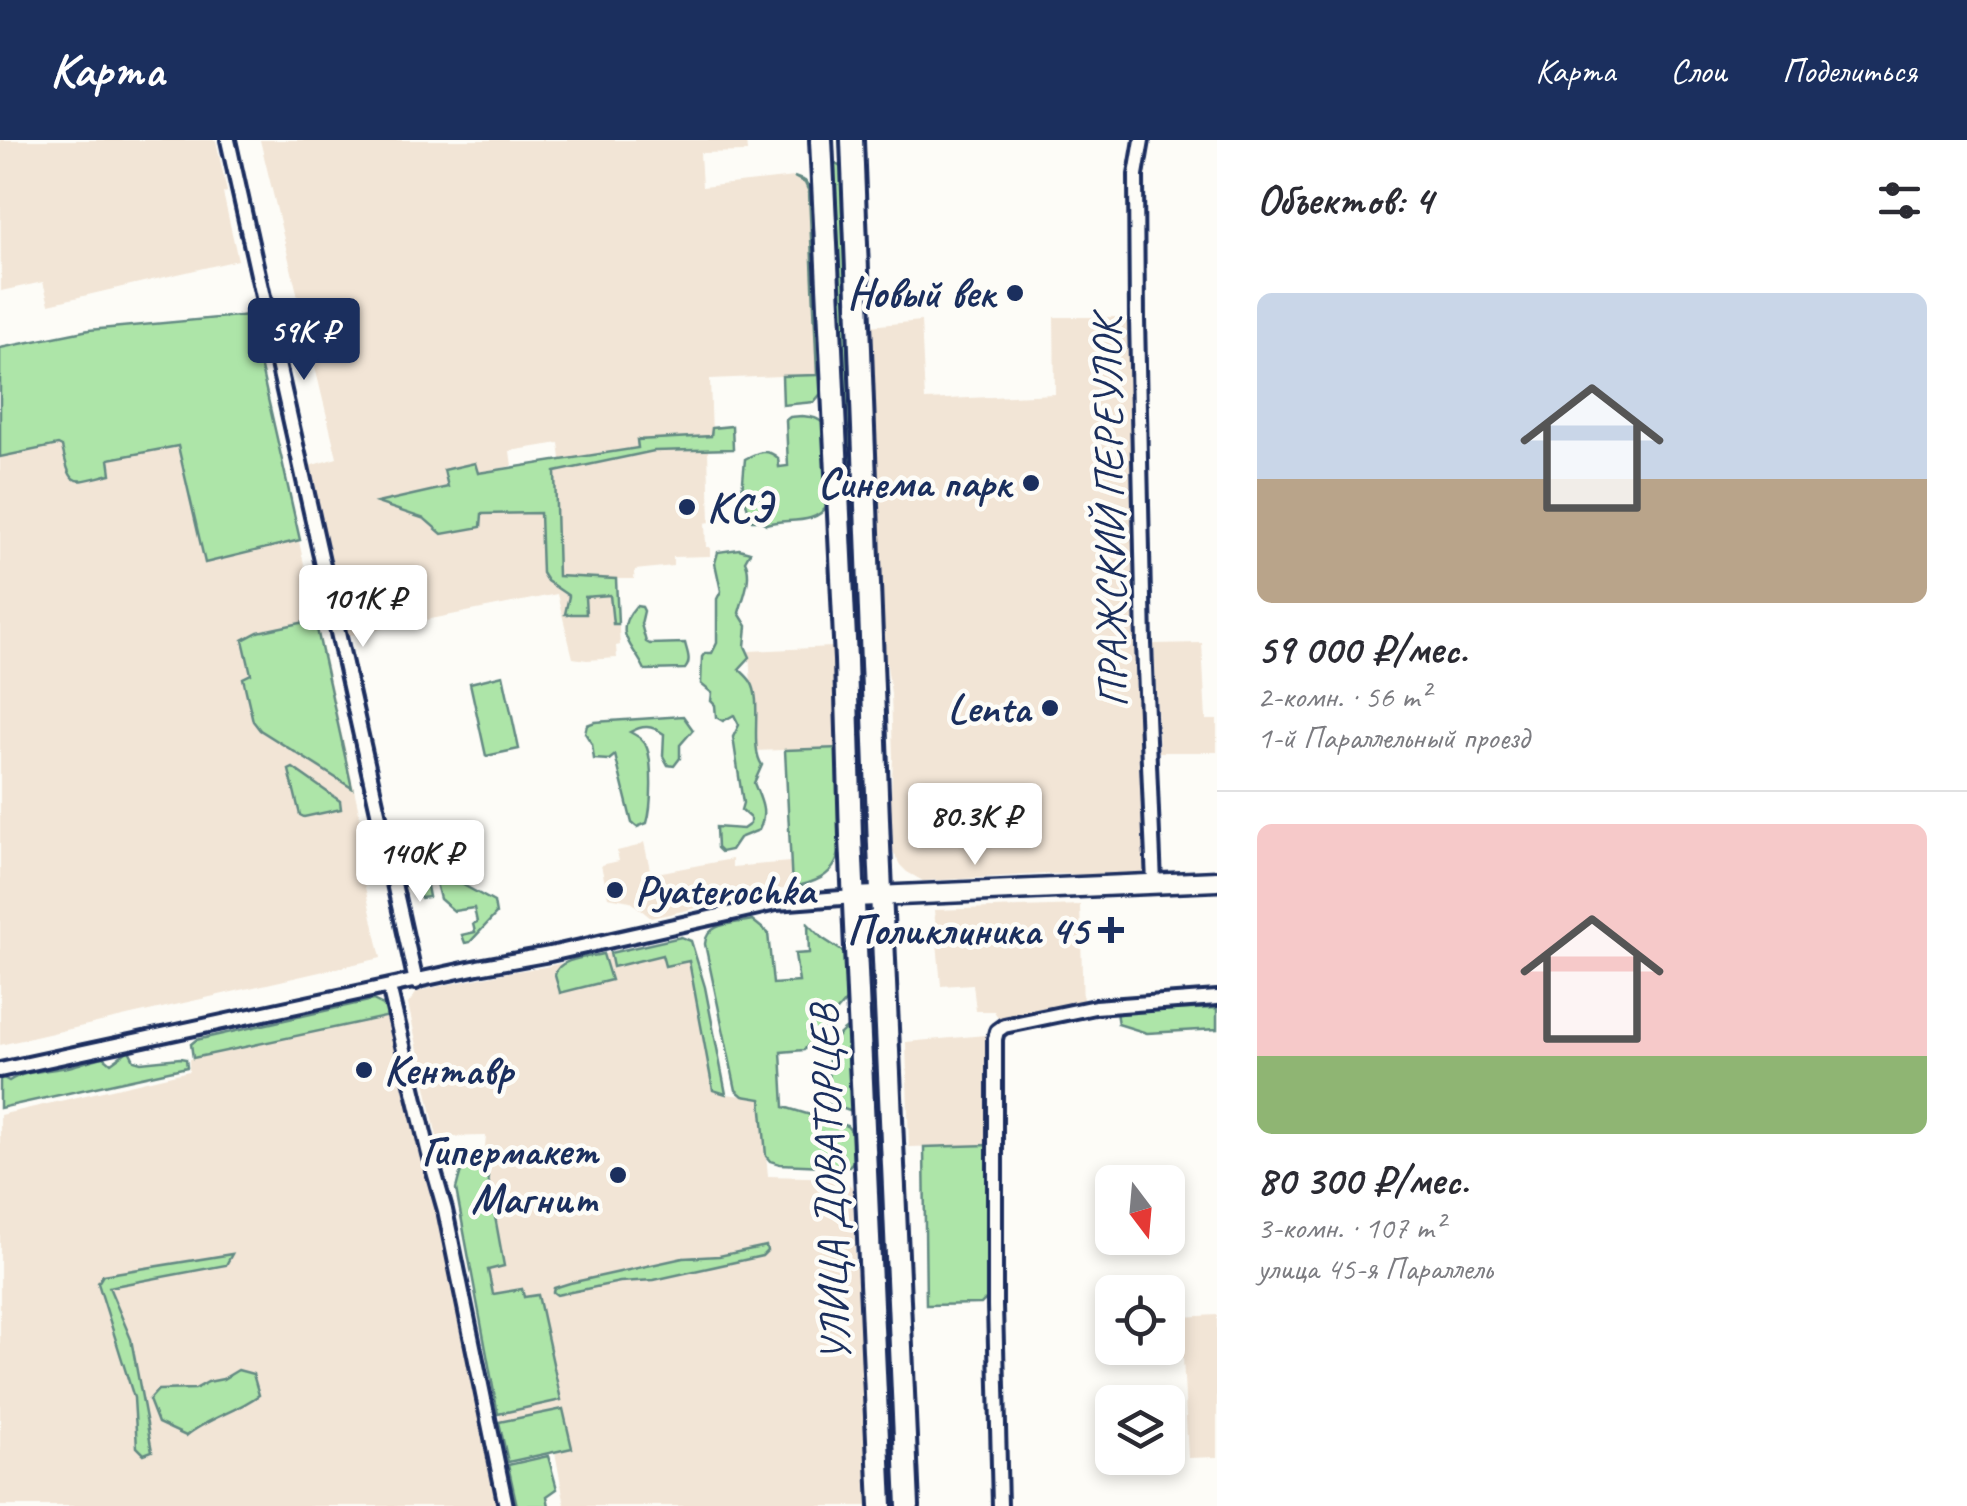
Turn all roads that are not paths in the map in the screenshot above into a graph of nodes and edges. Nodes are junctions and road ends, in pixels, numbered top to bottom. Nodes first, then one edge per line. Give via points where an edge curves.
1 (228, 140) edge
2 (822, 140) edge
3 (852, 140) edge
4 (1142, 140) edge
5 (1217, 881) edge
6 (1154, 882) junction
7 (881, 896) junction
8 (854, 897) junction
9 (416, 982) junction
10 (388, 987) junction
11 (1217, 998) edge
12 (0, 1070) edge
13 (506, 1506) edge
14 (881, 1506) edge
15 (908, 1506) edge
16 (1000, 1506) edge

1 - 9 street
2 - 8 main road, УЛИЦА ДОВАТОРЦЕВ
3 - 7 main road, УЛИЦА ДОВАТОРЦЕВ
4 - 6 street, ПРАЖСКИЙ ПЕРЕУЛОК via 1137,319
5 - 6 main road
6 - 7 main road
7 - 8 main road
7 - 15 main road, УЛИЦА ДОВАТОРЦЕВ
8 - 9 street via 776,903
8 - 14 main road, УЛИЦА ДОВАТОРЦЕВ
9 - 10 street
10 - 12 street
10 - 13 street via 445,1210
11 - 16 street via 1095,1007 1004,1026 994,1039

